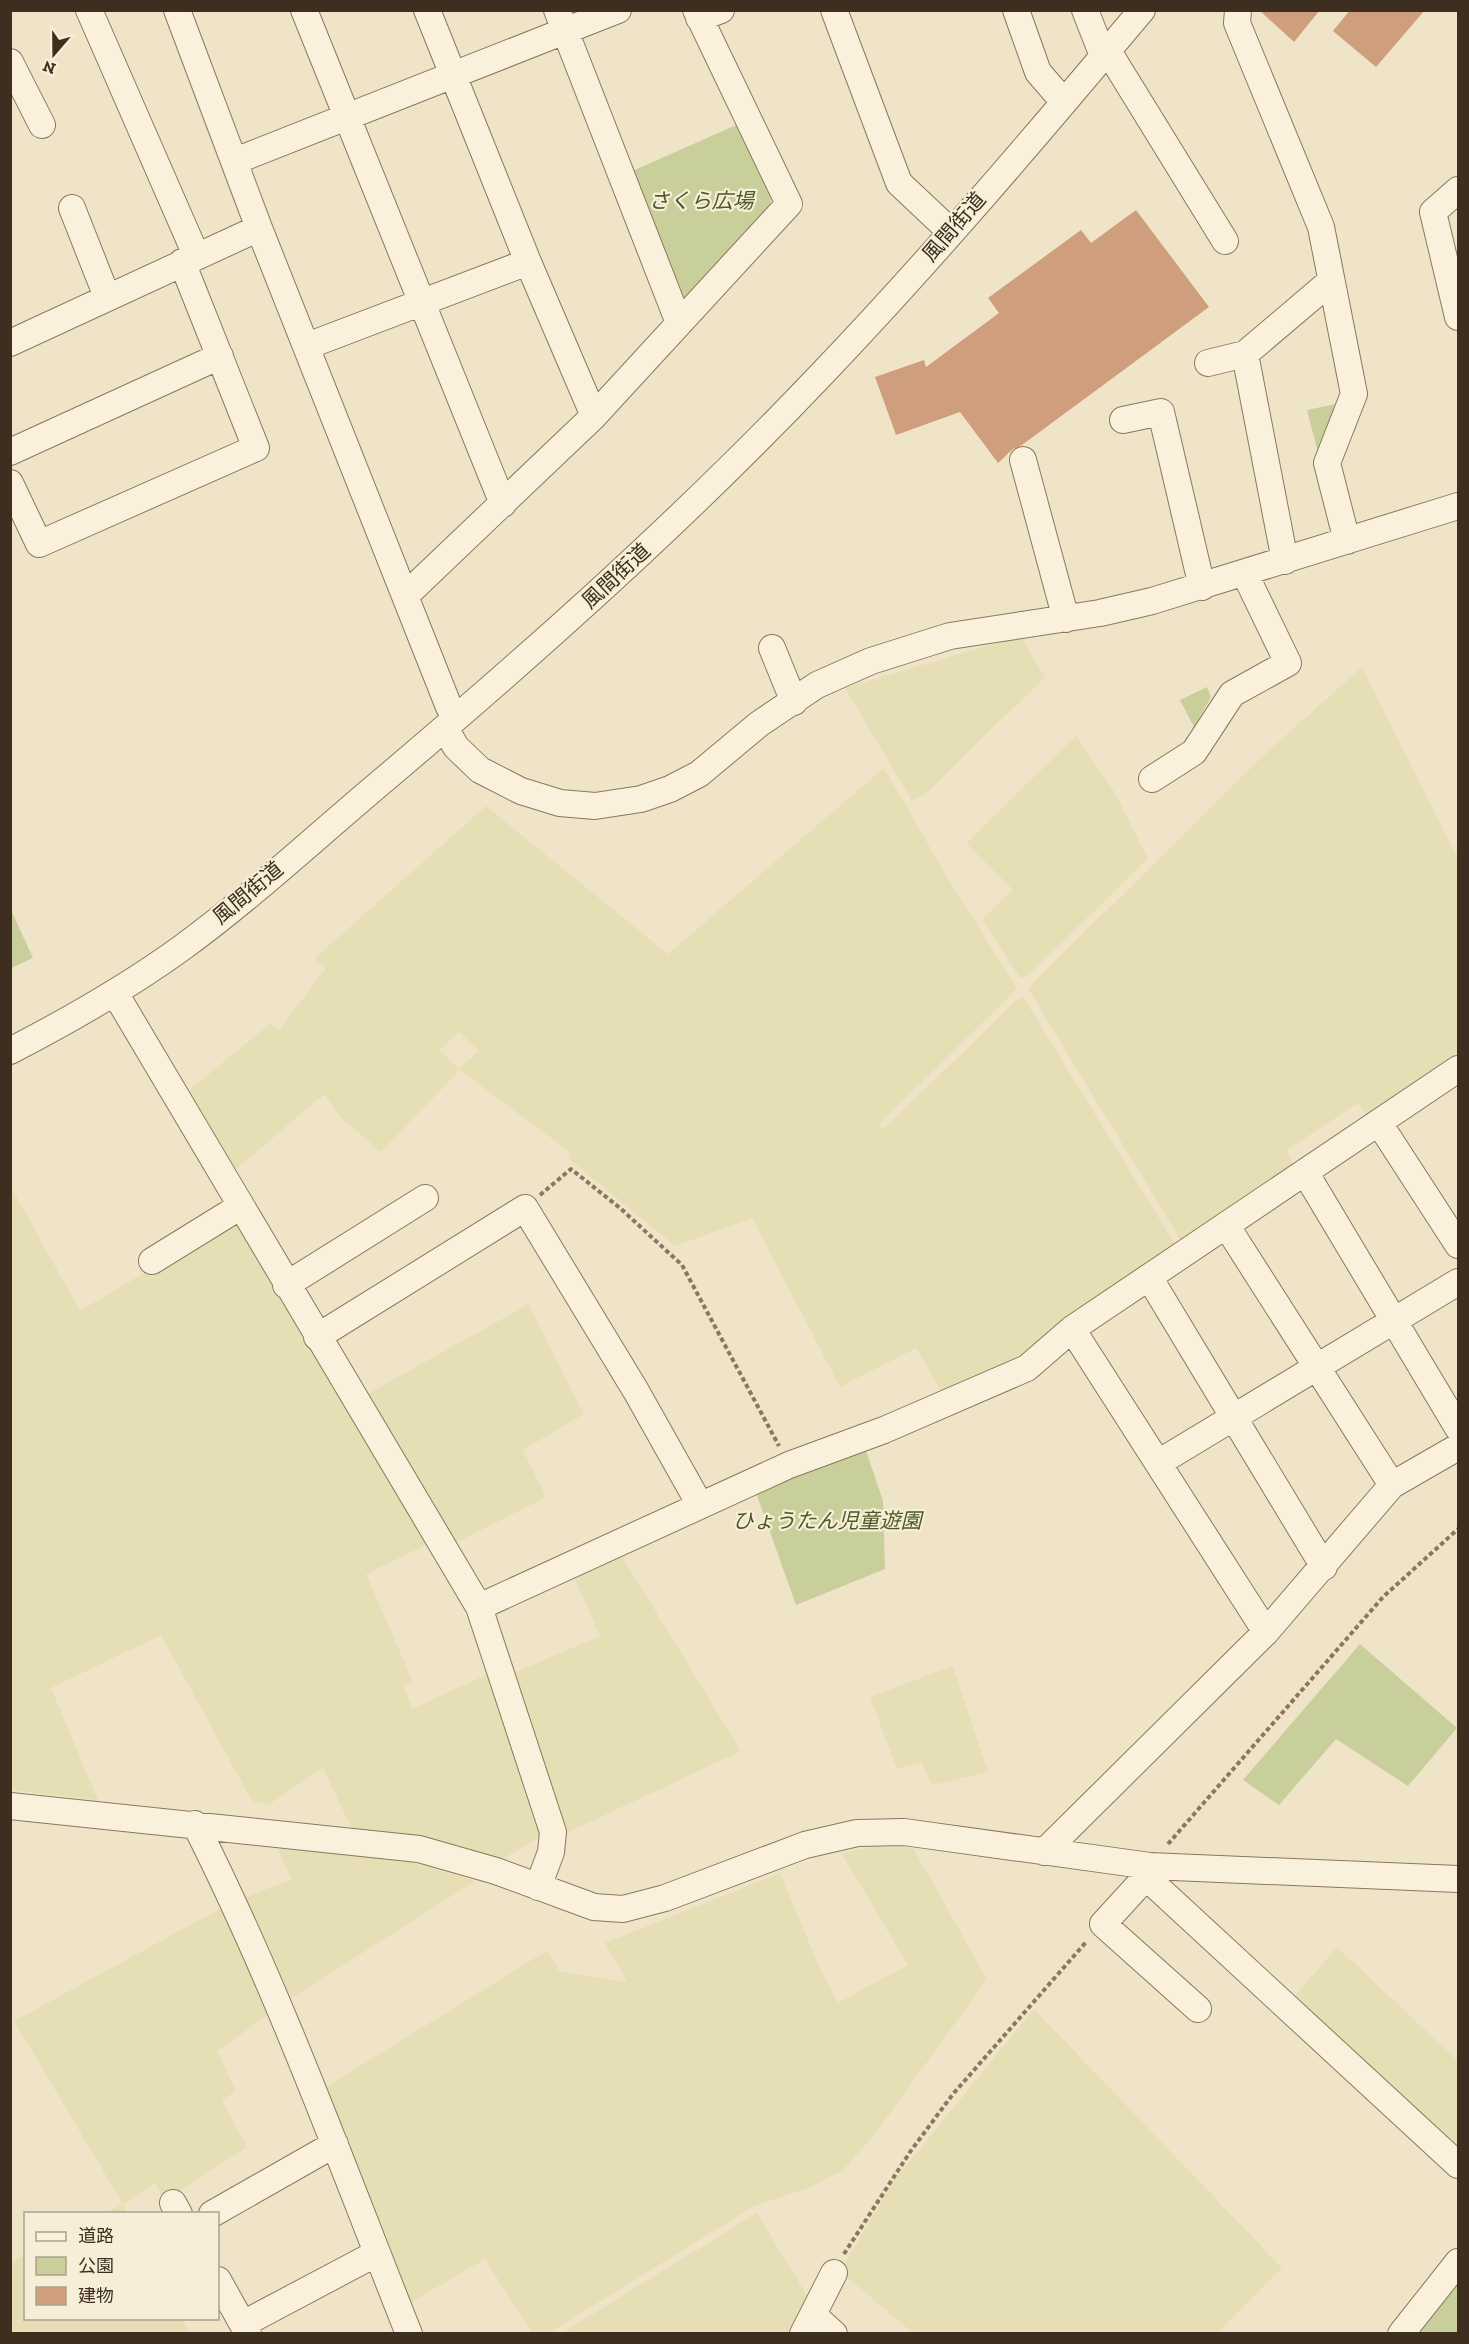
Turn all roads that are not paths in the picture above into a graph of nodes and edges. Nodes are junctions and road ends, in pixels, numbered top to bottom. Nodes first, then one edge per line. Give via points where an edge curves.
1 (89, 10) edge
2 (177, 10) edge
3 (304, 10) edge
4 (427, 10) edge
5 (618, 10) edge
6 (834, 10) edge
7 (1016, 10) edge
8 (1085, 10) edge
9 (1142, 10) edge
10 (1238, 10) edge
11 (705, 13) edge
12 (561, 20) edge
13 (1106, 54) junction
14 (10, 62) edge
15 (452, 75) junction
16 (1063, 101) junction
17 (345, 117) junction
18 (42, 125) dead end
19 (235, 161) junction
20 (1458, 190) edge
21 (72, 208) dead end
22 (259, 228) junction
23 (951, 232) junction
24 (1225, 241) dead end
25 (189, 258) junction
26 (528, 262) junction
27 (1331, 280) junction
28 (107, 297) junction
29 (421, 302) junction
30 (1458, 316) edge
31 (680, 323) junction
32 (10, 343) edge
33 (307, 346) junction
34 (1245, 354) junction
35 (220, 356) junction
36 (1208, 363) dead end
37 (594, 416) junction
38 (1123, 420) dead end
39 (10, 452) edge
40 (1023, 460) dead end
41 (10, 483) edge
42 (503, 504) junction
43 (1458, 506) edge
44 (1347, 541) junction
45 (1286, 561) junction
46 (1245, 574) junction
47 (1202, 587) junction
48 (405, 596) junction
49 (1066, 619) junction
50 (772, 648) dead end
51 (794, 702) junction
52 (452, 722) junction
53 (1152, 779) dead end
54 (115, 993) junction
55 (10, 1051) edge
56 (1458, 1069) edge
57 (1379, 1123) junction
58 (1305, 1172) junction
59 (424, 1198) dead end
60 (241, 1206) junction
61 (1227, 1225) junction
62 (1458, 1245) edge
63 (152, 1261) dead end
64 (1149, 1277) junction
65 (1458, 1282) edge
66 (286, 1285) junction
67 (1394, 1321) junction
68 (1072, 1329) junction
69 (317, 1337) junction
70 (1317, 1367) junction
71 (1234, 1418) junction
72 (1458, 1428) edge
73 (1458, 1447) edge
74 (1158, 1463) junction
75 (1392, 1485) junction
76 (700, 1505) junction
77 (1324, 1567) junction
78 (479, 1607) junction
79 (1266, 1632) junction
80 (10, 1806) edge
81 (195, 1824) junction
82 (1044, 1852) junction
83 (1148, 1871) junction
84 (1458, 1879) edge
85 (538, 1887) junction
86 (1198, 2008) dead end
87 (335, 2144) junction
88 (1458, 2165) edge
89 (216, 2212) edge
90 (377, 2253) junction
91 (1458, 2262) edge
92 (834, 2273) road end
93 (219, 2282) edge
94 (808, 2324) edge
95 (245, 2329) edge
96 (409, 2334) edge
97 (834, 2334) edge
98 (1401, 2334) edge

1 - 25 street
2 - 19 street
3 - 17 street
4 - 15 street
5 - 12 street
6 - 23 street via 899,183
7 - 16 street via 1038,72
8 - 13 street
9 - 13 street, 風間街道
10 - 27 street via 1237,23 1322,227
11 - 31 street via 789,204
12 - 15 street
12 - 31 street
13 - 16 street, 風間街道
13 - 24 street
14 - 18 street
15 - 17 street
15 - 26 street
16 - 23 street, 風間街道
17 - 19 street
17 - 29 street
19 - 22 street
20 - 30 street via 1433,212
21 - 28 street
22 - 25 street
22 - 33 street
23 - 52 street, 風間街道 via 818,378 675,521
25 - 28 street
25 - 35 street
26 - 29 street
26 - 37 street
27 - 34 street
27 - 44 street via 1354,394 1327,463
28 - 32 street
29 - 33 street
29 - 42 street
31 - 37 street
33 - 48 street
34 - 36 street
34 - 45 street
35 - 39 street
35 - 41 street via 256,448 39,544
37 - 42 street
38 - 47 street via 1161,412
40 - 49 street
42 - 48 street
43 - 44 street
44 - 45 street
45 - 46 street
46 - 47 street
46 - 53 street via 1288,663 1232,694 1194,752
47 - 49 street
48 - 52 street
49 - 51 street via 950,636 871,661 818,685
50 - 51 street
51 - 52 street via 759,724 699,774 641,800 595,806 560,803 510,786 480,770 456,747
52 - 54 street, 風間街道 via 235,906
54 - 55 street, 風間街道
54 - 60 street
56 - 57 street
57 - 58 street
57 - 62 street
58 - 61 street
58 - 67 street
59 - 66 street
60 - 63 street
60 - 66 street
61 - 64 street
61 - 70 street
64 - 68 street
64 - 71 street
65 - 67 street
66 - 69 street
67 - 70 street
67 - 72 street
68 - 74 street
68 - 76 street via 1027,1368
69 - 76 street via 525,1208
69 - 78 street
70 - 71 street
70 - 75 street
71 - 74 street
71 - 77 street
73 - 75 street
74 - 79 street
75 - 77 street
76 - 78 street
77 - 79 street
78 - 85 street via 552,1832 551,1852
79 - 82 street
80 - 81 street
81 - 85 street via 419,1849
81 - 87 street via 237,1909
82 - 83 street
82 - 85 street via 904,1832 858,1833 805,1845 665,1898 623,1909 594,1907
83 - 84 street
83 - 86 street via 1102,1924
83 - 88 street
87 - 89 street
87 - 90 street
90 - 95 street
90 - 96 street
91 - 98 street
92 - 94 street
93 - 95 street
94 - 97 street

